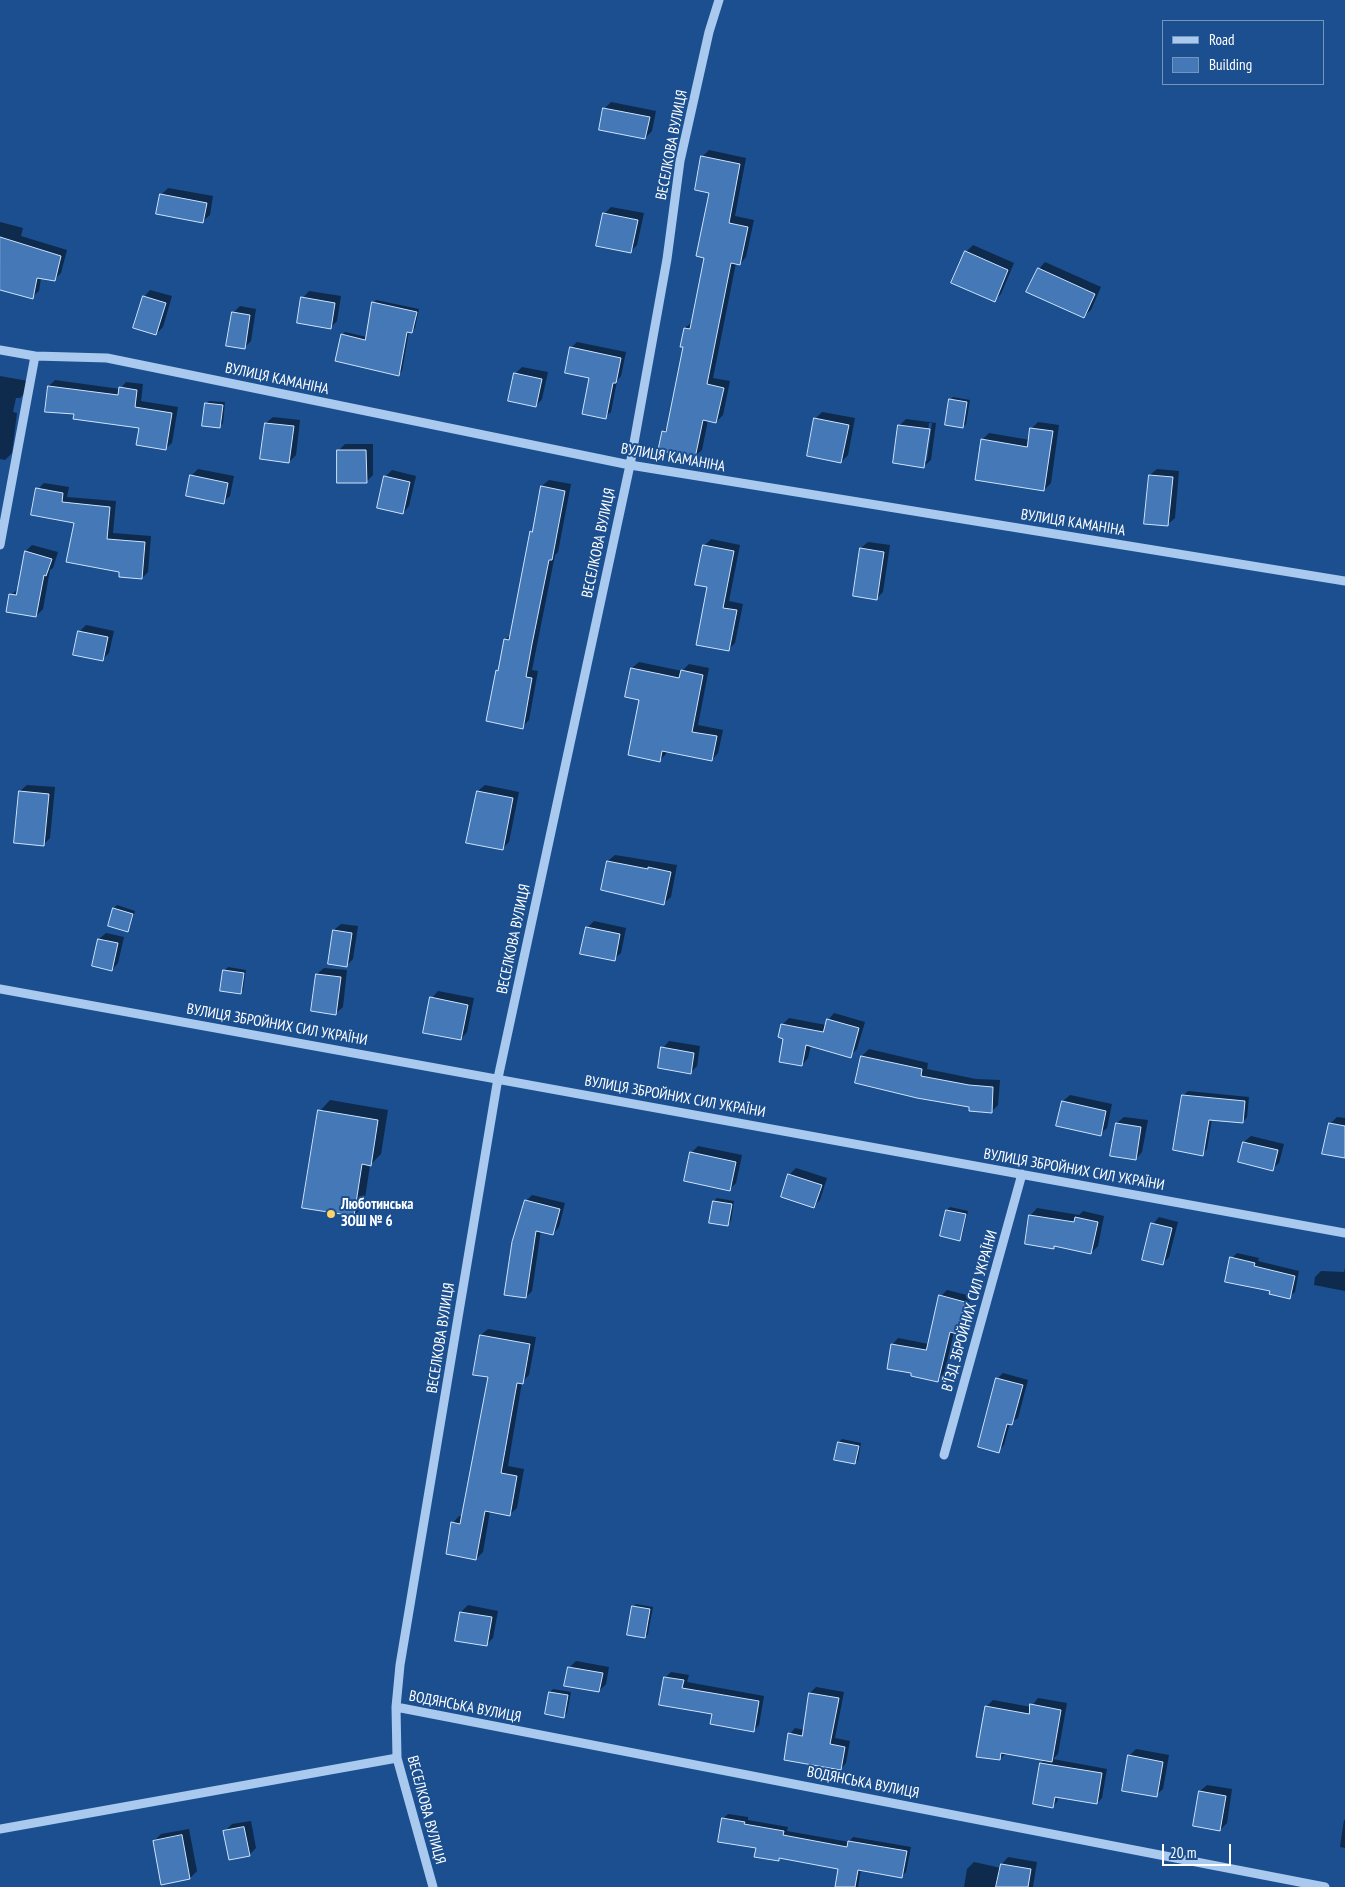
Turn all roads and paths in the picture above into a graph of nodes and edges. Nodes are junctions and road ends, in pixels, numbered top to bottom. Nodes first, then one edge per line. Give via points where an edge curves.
1 (719, 0) edge
2 (0, 350) edge
3 (35, 356) junction
4 (630, 465) junction
5 (0, 545) edge
6 (1345, 581) edge
7 (0, 989) edge
8 (498, 1078) junction
9 (1022, 1174) junction
10 (1345, 1233) edge
11 (944, 1456) dead end
12 (396, 1707) junction
13 (397, 1758) junction
14 (0, 1829) edge
15 (433, 1887) edge
16 (1325, 1887) edge

1 - 4 street, ВЕСЕЛКОВА ВУЛИЦЯ via 680,161 667,259
2 - 3 street, ВУЛИЦЯ КАМАНІНА
3 - 4 street, ВУЛИЦЯ КАМАНІНА via 107,358
3 - 5 street
4 - 6 street, ВУЛИЦЯ КАМАНІНА
4 - 8 street, ВЕСЕЛКОВА ВУЛИЦЯ
7 - 8 street, ВУЛИЦЯ ЗБРОЙНИХ СИЛ УКРАЇНИ
8 - 9 street, ВУЛИЦЯ ЗБРОЙНИХ СИЛ УКРАЇНИ
8 - 12 street, ВЕСЕЛКОВА ВУЛИЦЯ via 400,1665
9 - 10 street, ВУЛИЦЯ ЗБРОЙНИХ СИЛ УКРАЇНИ
9 - 11 street, В'ЇЗД ЗБРОЙНИХ СИЛ УКРАЇНИ
12 - 13 street, ВЕСЕЛКОВА ВУЛИЦЯ
12 - 16 street, ВОДЯНСЬКА ВУЛИЦЯ
13 - 14 street
13 - 15 street, ВЕСЕЛКОВА ВУЛИЦЯ

